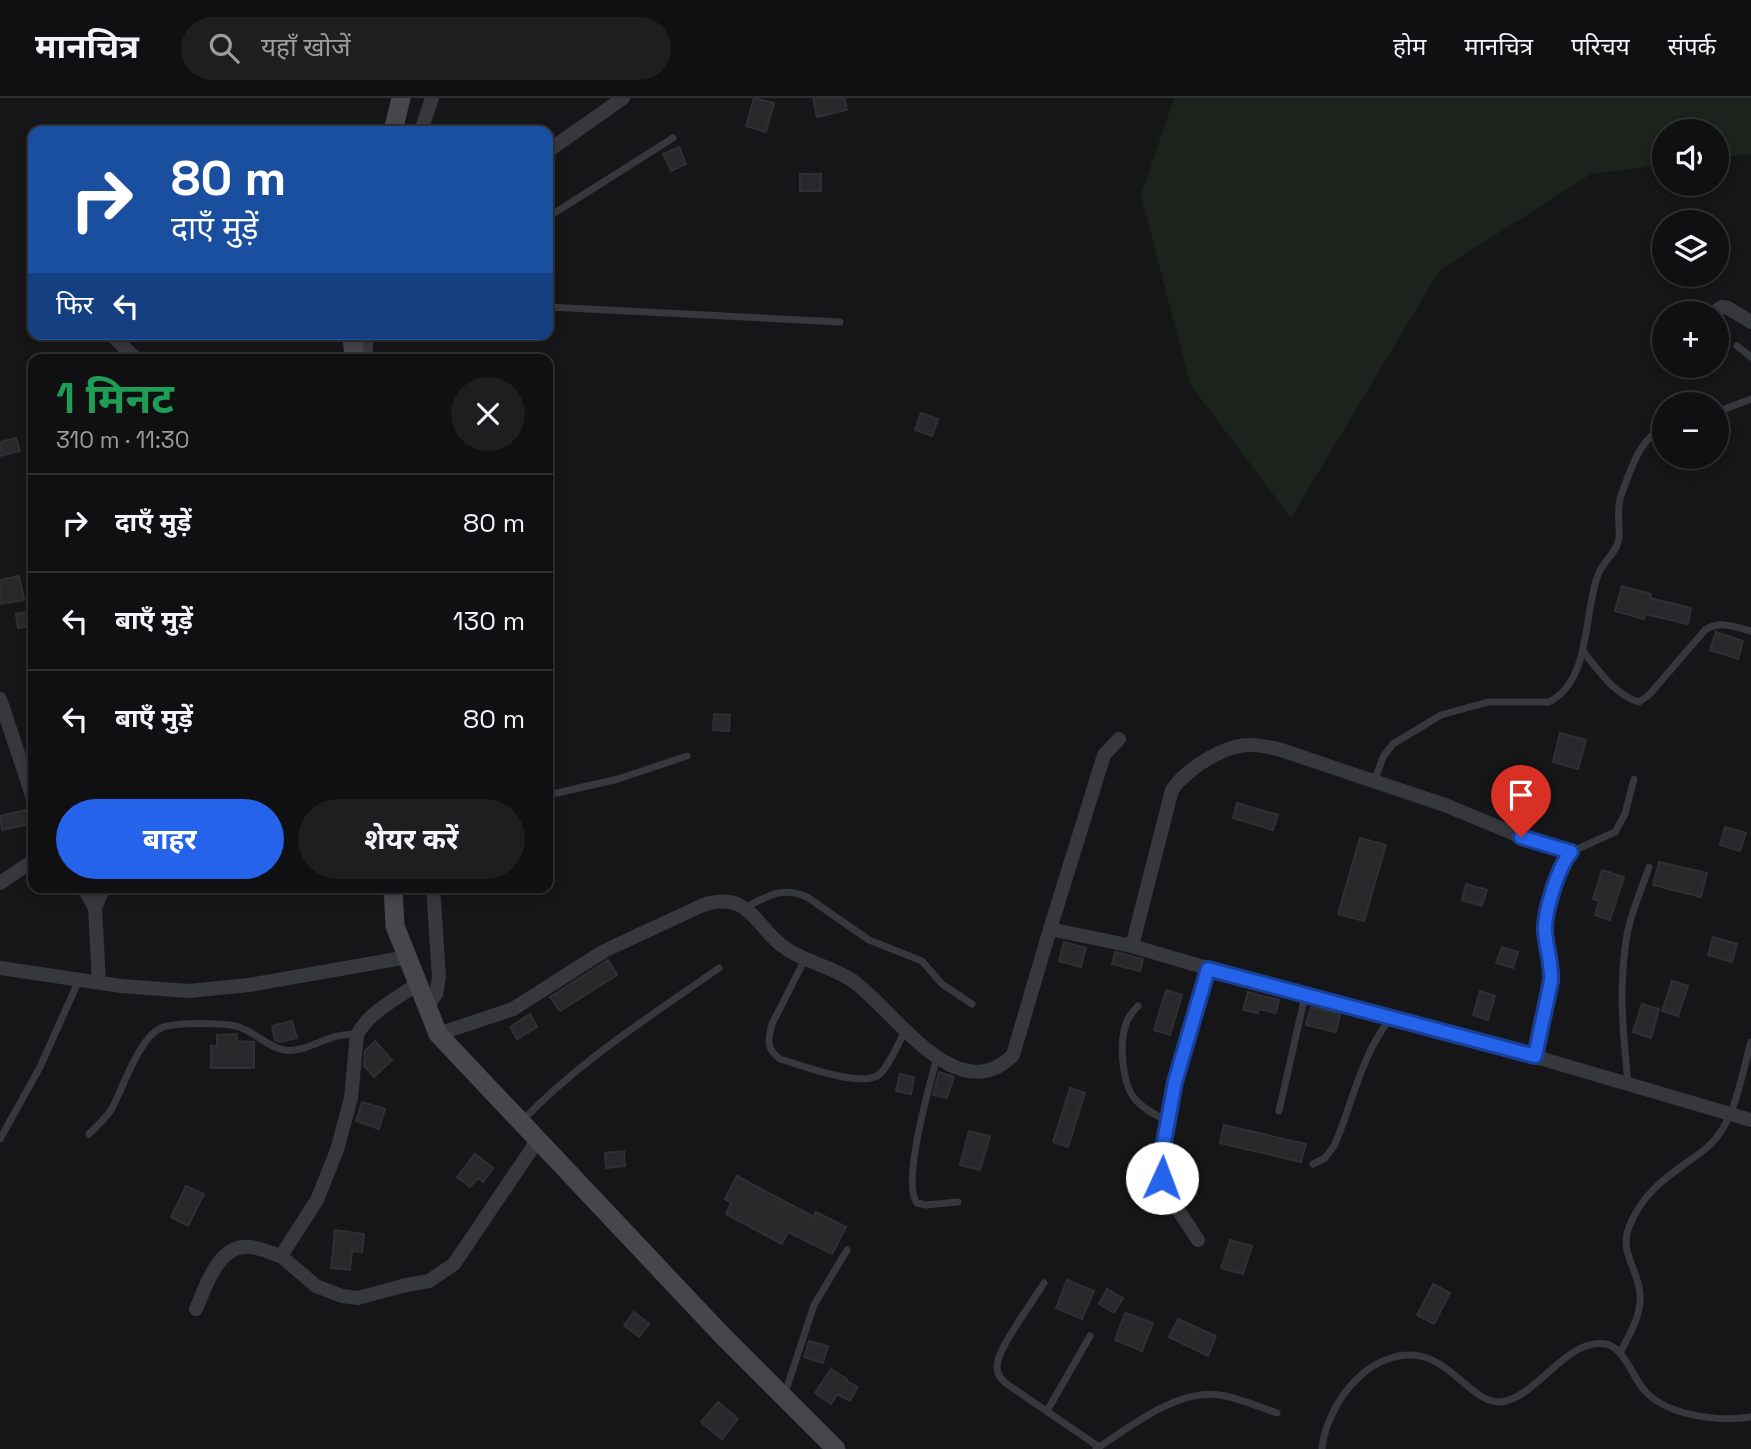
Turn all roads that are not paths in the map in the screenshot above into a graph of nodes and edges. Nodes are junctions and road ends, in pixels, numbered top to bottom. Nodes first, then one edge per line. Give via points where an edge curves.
1 (401, 98) edge
2 (432, 98) edge
3 (623, 98) edge
4 (394, 126) edge
5 (423, 126) edge
6 (673, 138) dead end
7 (553, 147) edge
8 (553, 214) edge
9 (553, 307) edge
10 (1729, 309) edge
11 (839, 322) dead end
12 (1751, 323) edge
13 (117, 340) edge
14 (1737, 346) dead end
15 (131, 354) edge
16 (1751, 357) edge
17 (1751, 399) edge
18 (1729, 407) edge
19 (1652, 434) edge
20 (1751, 631) edge
21 (1583, 650) junction
22 (0, 699) edge
23 (1119, 739) dead end
24 (687, 756) dead end
25 (1634, 779) dead end
26 (1373, 782) junction
27 (28, 783) edge
28 (553, 793) edge
29 (1571, 852) junction
30 (28, 864) edge
31 (1649, 867) dead end
32 (0, 883) edge
33 (86, 893) edge
34 (101, 893) edge
35 (393, 893) edge
36 (433, 893) edge
37 (95, 908) junction
38 (745, 908) junction
39 (1050, 929) junction
40 (1132, 946) junction
41 (408, 957) junction
42 (806, 958) junction
43 (0, 968) edge
44 (719, 968) dead end
45 (1208, 969) junction
46 (79, 979) junction
47 (99, 982) junction
48 (418, 982) junction
49 (1305, 995) junction
50 (972, 1004) dead end
51 (1138, 1006) dead end
52 (427, 1007) junction
53 (1392, 1018) junction
54 (906, 1029) junction
55 (438, 1034) junction
56 (357, 1035) junction
57 (1751, 1042) edge
58 (1535, 1056) junction
59 (937, 1057) junction
60 (1628, 1083) junction
61 (1279, 1111) dead end
62 (1730, 1114) junction
63 (1751, 1120) edge
64 (1167, 1121) junction
65 (520, 1123) junction
66 (89, 1134) dead end
67 (0, 1139) edge
68 (537, 1141) junction
69 (1313, 1164) dead end
70 (958, 1202) dead end
71 (1198, 1240) dead end
72 (847, 1250) dead end
73 (281, 1256) junction
74 (1044, 1283) dead end
75 (196, 1309) dead end
76 (1090, 1336) dead end
77 (1620, 1353) junction
78 (783, 1397) junction
79 (1046, 1411) junction
80 (1278, 1413) dead end
81 (1751, 1418) edge
82 (1098, 1448) edge
83 (836, 1449) edge
84 (1322, 1449) edge

1 - 4 main road
2 - 5 street
3 - 7 street
6 - 8 lane
9 - 11 lane
10 - 12 street
13 - 15 street
14 - 16 lane
17 - 18 lane
19 - 21 lane via 1618,503 1617,545 1594,586
20 - 21 lane via 1712,625 1639,702 1602,675
21 - 26 lane via 1558,697 1549,702 1476,704 1441,715 1393,744
22 - 27 street
23 - 39 street via 1104,755
24 - 28 lane via 618,779
25 - 29 lane via 1615,832
26 - 29 street
26 - 40 street via 1257,745 1236,746 1201,764 1177,783 1169,798
29 - 58 lane via 1561,868 1545,926 1552,969
30 - 32 street
31 - 60 lane via 1627,935 1624,963 1621,1018
33 - 37 street
34 - 37 street
35 - 41 main road via 396,926
36 - 52 street via 439,977 436,994
37 - 47 street
38 - 42 street via 782,945
38 - 50 lane via 771,893 797,892 869,940 922,961 942,984
38 - 55 street via 728,901 703,905 604,951 513,1009
39 - 40 street
39 - 59 street via 1013,1055 1004,1065 978,1073 952,1068
40 - 45 street
41 - 47 street via 189,991
41 - 48 main road
42 - 54 street via 862,988
42 - 54 lane via 769,1035 771,1052 780,1059 858,1081 874,1078
43 - 46 street
44 - 65 lane via 584,1063
45 - 49 street
45 - 64 street
46 - 47 street
46 - 67 lane via 40,1067
48 - 52 main road
48 - 56 street via 377,1012
49 - 53 street
49 - 61 lane
51 - 64 lane via 1123,1032 1125,1081 1142,1106
52 - 55 main road
53 - 58 street
53 - 69 lane via 1369,1052 1334,1146
54 - 59 street
55 - 65 main road
56 - 66 lane via 343,1033 288,1050 231,1025 159,1029 144,1044 106,1117
56 - 73 street via 351,1098 337,1150 317,1200
57 - 62 lane
58 - 60 street
59 - 70 lane via 922,1112 911,1190 917,1202 926,1205
60 - 62 street
62 - 63 street
62 - 77 lane via 1711,1144 1655,1185 1629,1227 1626,1250 1641,1296
64 - 71 street via 1162,1178
65 - 68 main road
68 - 73 street via 454,1264 429,1281 378,1295 342,1296 316,1286
68 - 78 main road
72 - 78 lane via 814,1305
73 - 75 street via 248,1247 231,1251 214,1268
74 - 79 lane via 997,1362 1000,1378
76 - 79 lane
77 - 81 lane via 1654,1401 1716,1419
77 - 84 lane via 1602,1344 1578,1350 1540,1381 1513,1398 1496,1402 1438,1362 1412,1354 1397,1356 1379,1362 1350,1386 1331,1419
78 - 83 main road
79 - 82 lane
80 - 82 lane via 1221,1395 1188,1396

